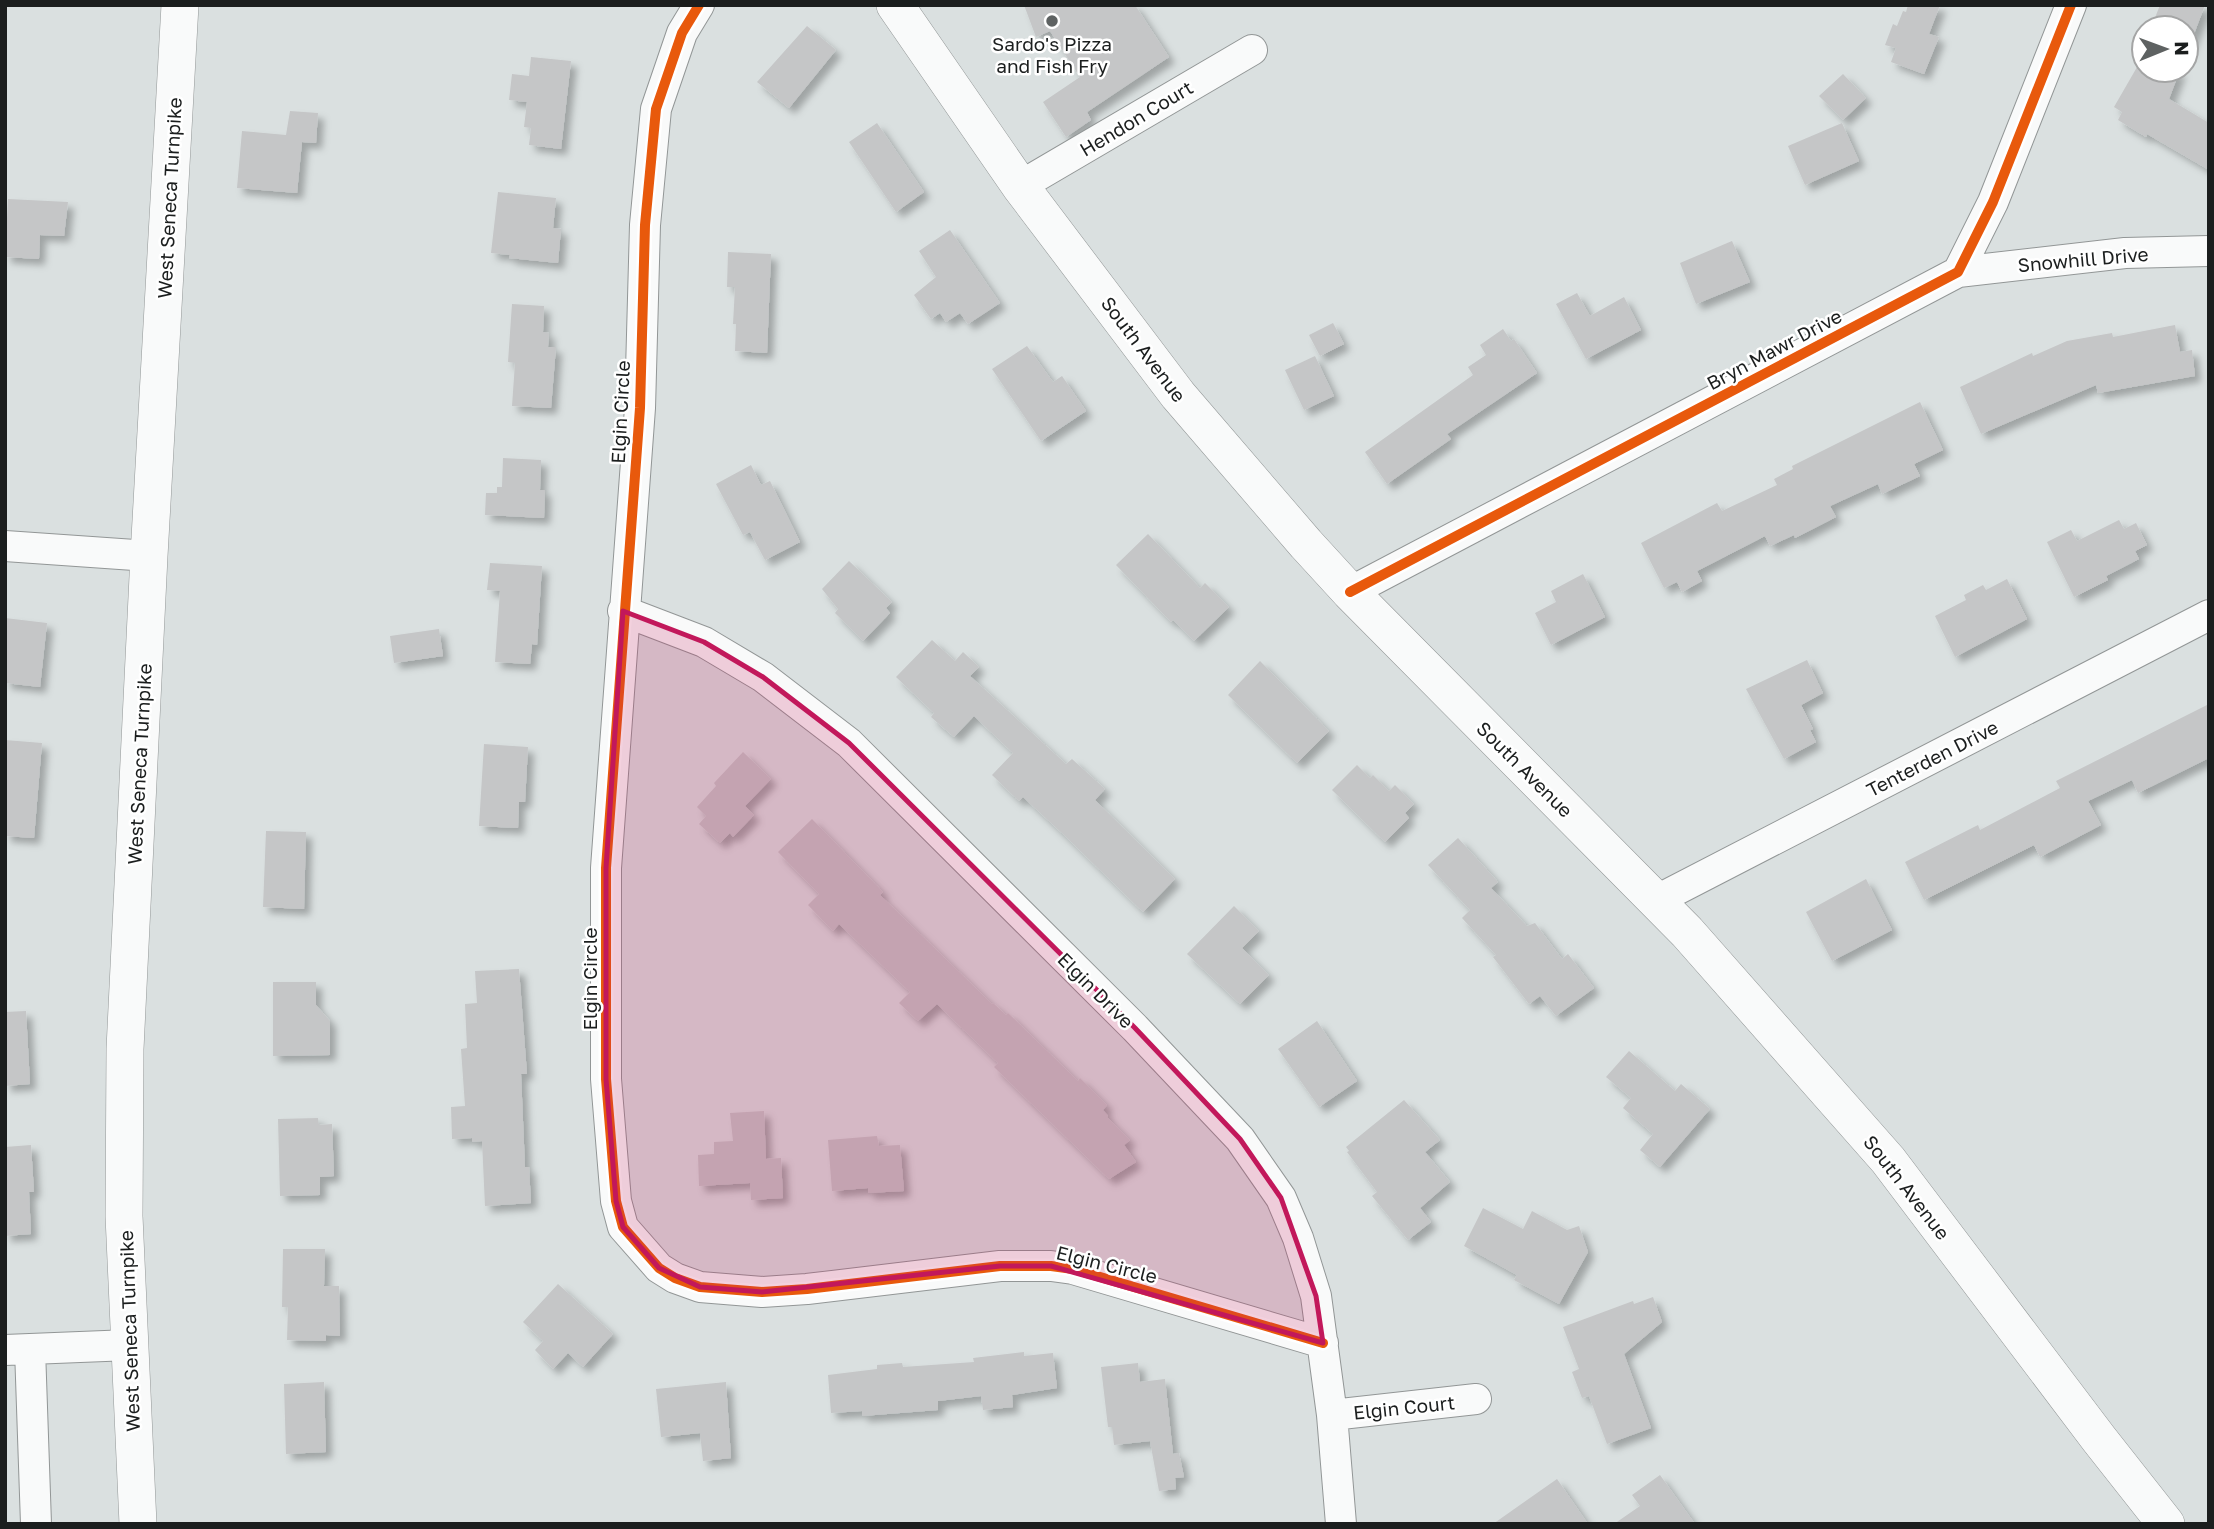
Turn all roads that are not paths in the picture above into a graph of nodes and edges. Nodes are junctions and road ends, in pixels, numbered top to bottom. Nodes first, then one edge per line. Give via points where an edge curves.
1 (180, 5) edge
2 (699, 5) edge
3 (895, 5) edge
4 (2071, 5) edge
5 (1252, 50) dead end
6 (1020, 186) junction
7 (2209, 251) edge
8 (1958, 272) junction
9 (5, 546) edge
10 (149, 556) junction
11 (1350, 592) junction
12 (623, 611) junction
13 (2209, 615) edge
14 (1656, 901) junction
15 (1323, 1343) junction
16 (130, 1345) junction
17 (18, 1349) edge
18 (1476, 1399) dead end
19 (1332, 1415) junction
20 (36, 1524) edge
21 (138, 1524) edge
22 (1341, 1524) edge
23 (2166, 1524) edge

1 - 10 main road, West Seneca Turnpike
2 - 12 street, Elgin Circle via 682,33 656,109 645,225 640,408
3 - 6 main road, South Avenue
4 - 8 street via 1993,202
5 - 6 street, Hendon Court
6 - 11 main road, South Avenue via 1178,395
7 - 8 street, Snowhill Drive via 2125,253
8 - 11 street, Bryn Mawr Drive
9 - 10 street
10 - 16 main road, West Seneca Turnpike via 125,1049 124,1216
11 - 14 main road, South Avenue
12 - 15 street, Elgin Drive via 704,642 763,677 849,743 1135,1028 1240,1139 1281,1198 1316,1296
12 - 15 street, Elgin Circle via 606,868 606,1079 616,1201 623,1227 659,1268 700,1287 762,1292 1000,1266 1052,1266
13 - 14 street, Tenterden Drive
14 - 23 main road, South Avenue via 1888,1160
15 - 19 street, Elgin Drive
16 - 17 street
16 - 21 main road, West Seneca Turnpike
17 - 20 street
18 - 19 street, Elgin Court
19 - 22 street, Elgin Drive

